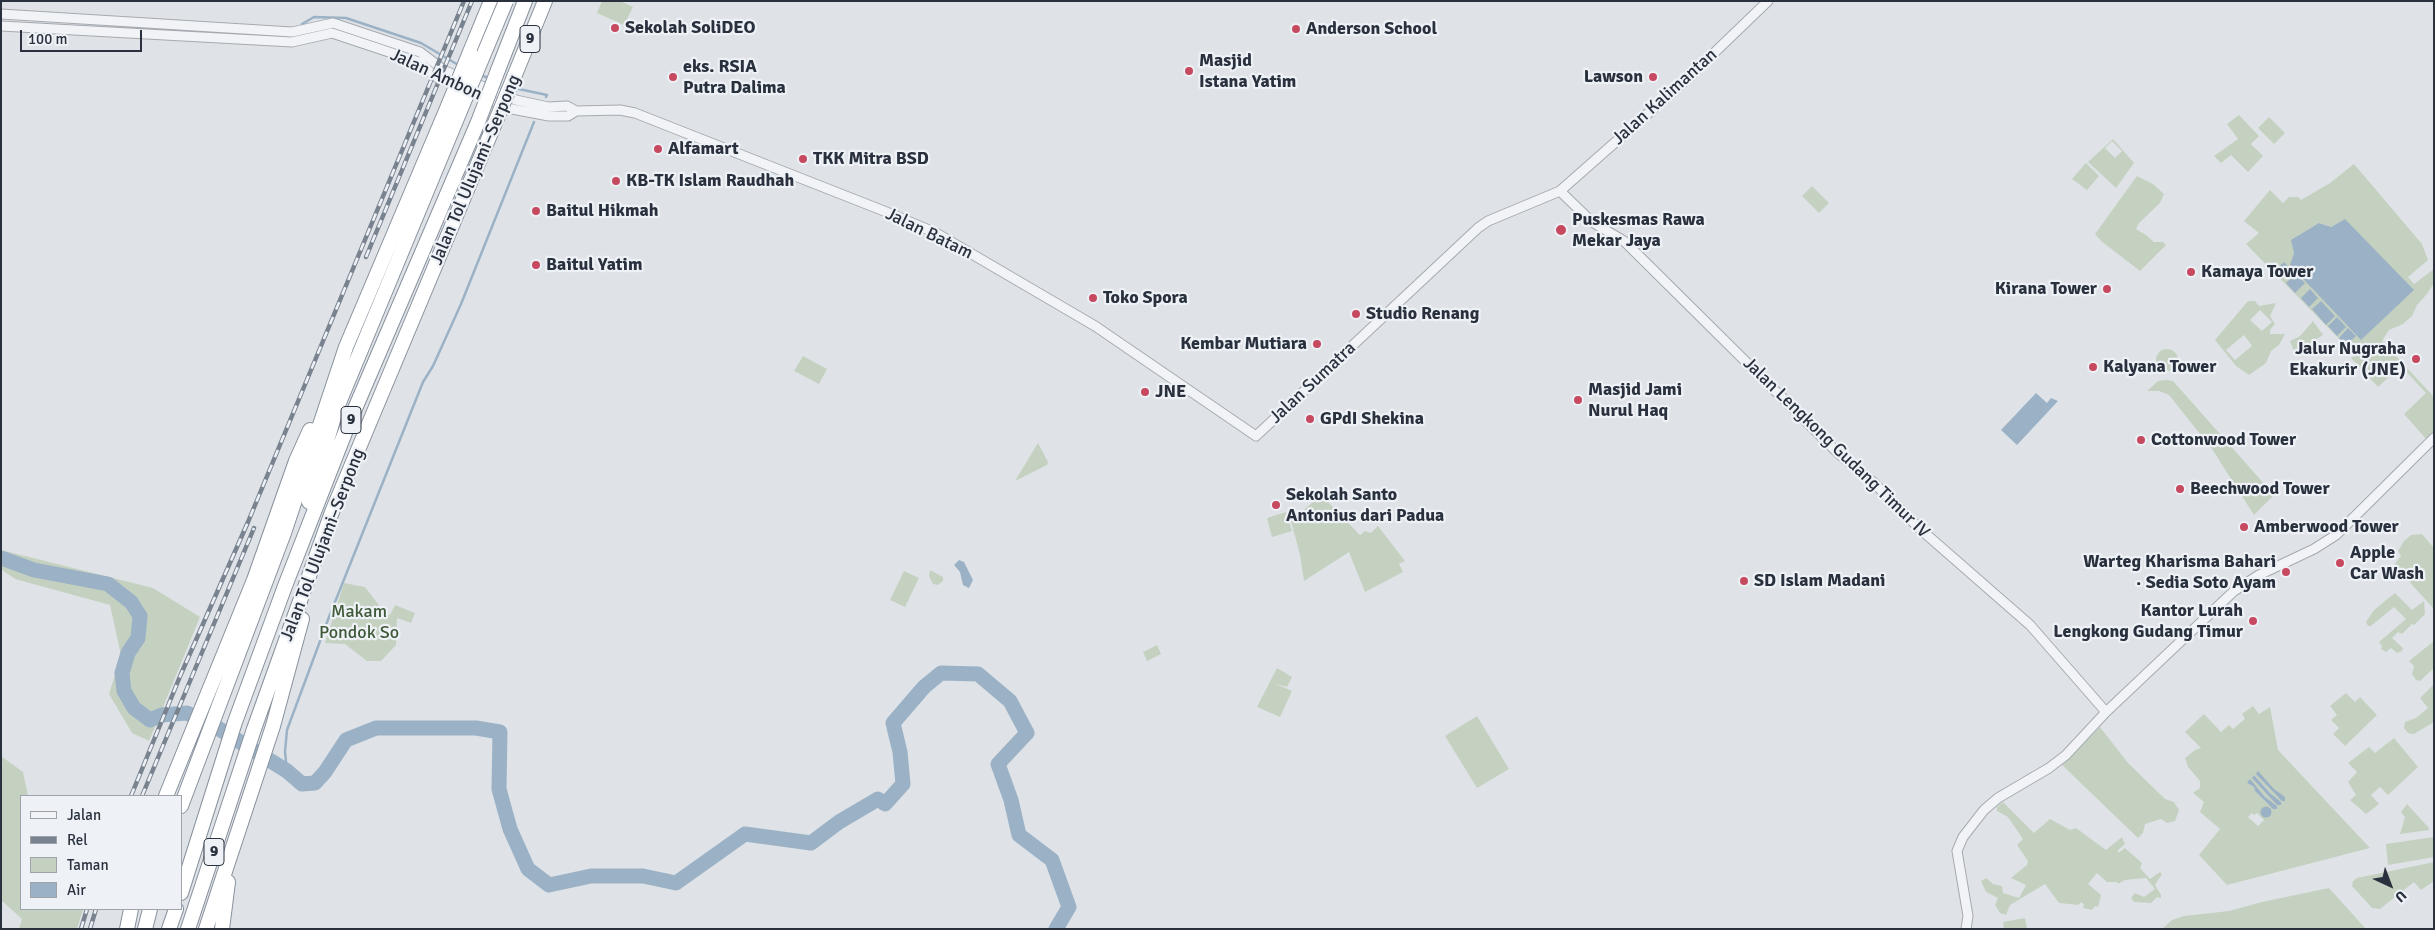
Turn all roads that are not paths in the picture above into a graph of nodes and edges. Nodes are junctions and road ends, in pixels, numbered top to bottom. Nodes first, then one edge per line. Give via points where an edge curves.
1 (491, 1) edge
2 (506, 1) edge
3 (525, 1) edge
4 (545, 1) edge
5 (1768, 1) edge
6 (1, 14) edge
7 (1, 26) edge
8 (454, 108) junction
9 (576, 111) junction
10 (1560, 191) junction
11 (346, 347) junction
12 (1252, 434) joint
13 (2434, 438) edge
14 (332, 512) junction
15 (284, 586) junction
16 (2106, 712) junction
17 (166, 795) edge
18 (182, 803) edge
19 (232, 852) junction
20 (182, 890) edge
21 (132, 910) edge
22 (150, 910) edge
23 (176, 910) edge
24 (127, 929) edge
25 (145, 929) edge
26 (169, 929) edge
27 (188, 929) edge
28 (206, 929) edge
29 (222, 929) edge
30 (1966, 929) edge

1 - 8 highway, bridge via 470,52
2 - 8 highway, bridge
3 - 15 highway, Jalan Tol Ulujami–Serpong / 9, bridge via 478,122 348,426
4 - 14 highway, Jalan Tol Ulujami–Serpong / 9, bridge
5 - 10 street, Jalan Kalimantan via 1687,79
6 - 9 street, Jalan Ambon via 292,32 333,23 420,52 446,71 516,100 548,107 567,106
7 - 9 street, Jalan Ambon via 292,42 332,33 419,62 436,78 512,109 549,116 568,116
8 - 11 highway
8 - 15 highway via 336,410
9 - 12 street, Jalan Batam via 635,113 919,225 1095,326
10 - 12 street, Jalan Sumatra via 1488,220
10 - 16 street, Jalan Lengkong Gudang Timur IV via 1592,222 1624,241 1833,448 2024,620
11 - 17 highway via 296,461 254,580
11 - 18 highway via 284,533
13 - 16 street via 2336,535 2303,555 2258,574 2234,591
14 - 19 highway via 273,726
14 - 27 highway, Jalan Tol Ulujami–Serpong / 9 via 254,730
15 - 20 highway, Jalan Tol Ulujami–Serpong / 9
16 - 30 street via 2066,755 1984,810 1963,837 1957,851 1968,916
19 - 28 highway
19 - 29 highway
21 - 24 highway
22 - 25 highway
23 - 26 highway

